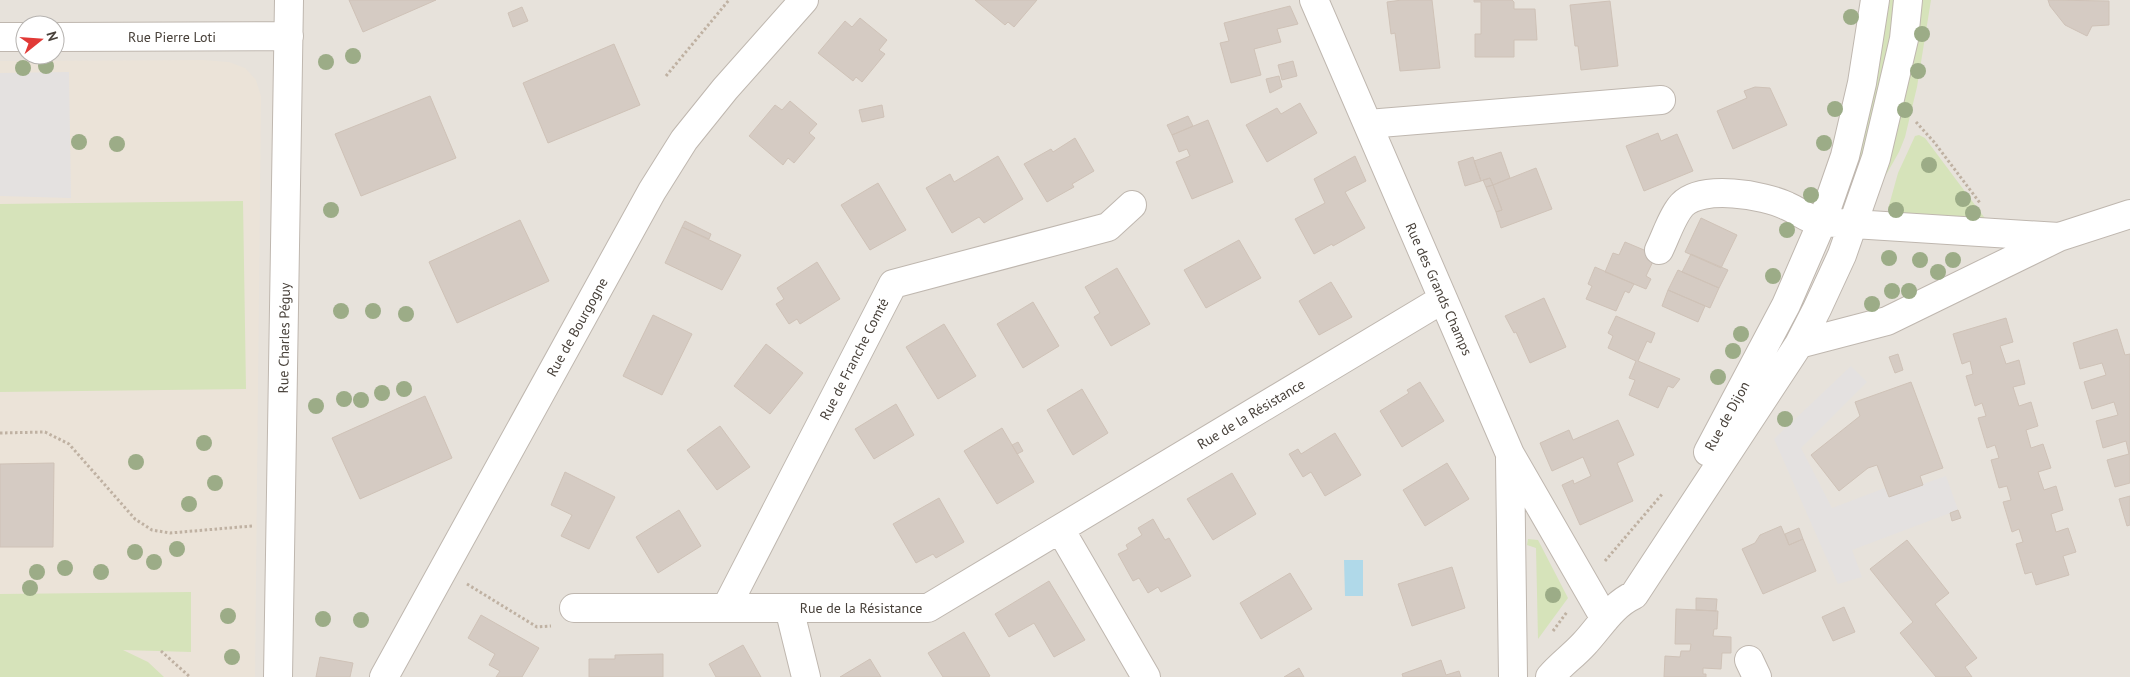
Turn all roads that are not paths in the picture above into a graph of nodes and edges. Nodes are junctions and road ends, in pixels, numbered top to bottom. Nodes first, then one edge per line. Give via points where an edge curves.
1 (289, 0) edge
2 (804, 0) edge
3 (1314, 0) edge
4 (1876, 0) edge
5 (1908, 0) edge
6 (290, 36) junction
7 (0, 37) edge
8 (15, 37) edge
9 (65, 37) edge
10 (1661, 100) dead end
11 (1368, 124) junction
12 (1132, 205) dead end
13 (2130, 214) edge
14 (1822, 222) junction
15 (1853, 224) junction
16 (2059, 238) junction
17 (1659, 250) dead end
18 (1443, 299) junction
19 (1799, 344) junction
20 (1510, 454) junction
21 (1060, 529) junction
22 (574, 608) road end
23 (726, 608) junction
24 (789, 608) junction
25 (1613, 610) junction
26 (1583, 646) junction
27 (278, 677) edge
28 (384, 677) edge
29 (806, 677) edge
30 (1146, 677) edge
31 (1513, 677) edge
32 (1550, 677) edge
33 (1574, 677) edge

1 - 6 street, Rue Charles Péguy
2 - 28 street, Rue de Bourgogne via 684,140 652,191
3 - 11 street, Rue des Grands Champs
4 - 14 street, Rue de Dijon via 1845,156
5 - 15 street, Rue de Dijon via 1904,39 1876,158
6 - 9 street, Rue Pierre Loti
6 - 27 street, Rue Charles Péguy
7 - 8 street
10 - 11 street
11 - 18 street, Rue des Grands Champs
12 - 23 street, Rue de Franche Comté via 1108,227 893,284
13 - 16 street
14 - 15 street
14 - 17 street via 1810,220 1788,206 1765,199 1723,193 1705,195 1683,205
14 - 25 street, Rue de Dijon via 1786,305 1717,437 1619,584
15 - 16 street
15 - 19 street, Rue de Dijon via 1842,255
16 - 19 street via 1887,321
18 - 20 street, Rue des Grands Champs
18 - 21 street, Rue de la Résistance
19 - 25 street, Rue de Dijon via 1634,595
20 - 25 street, Rue des Grands Champs
20 - 31 street, Rue des Grands Champs
21 - 24 street, Rue de la Résistance via 928,608
21 - 30 street
22 - 23 street, Rue de la Résistance
23 - 24 street, Rue de la Résistance
24 - 29 street, Rue de la Résistance
25 - 26 street, Rue de Dijon
26 - 32 street, Rue de Dijon
26 - 33 street, Rue de Dijon

